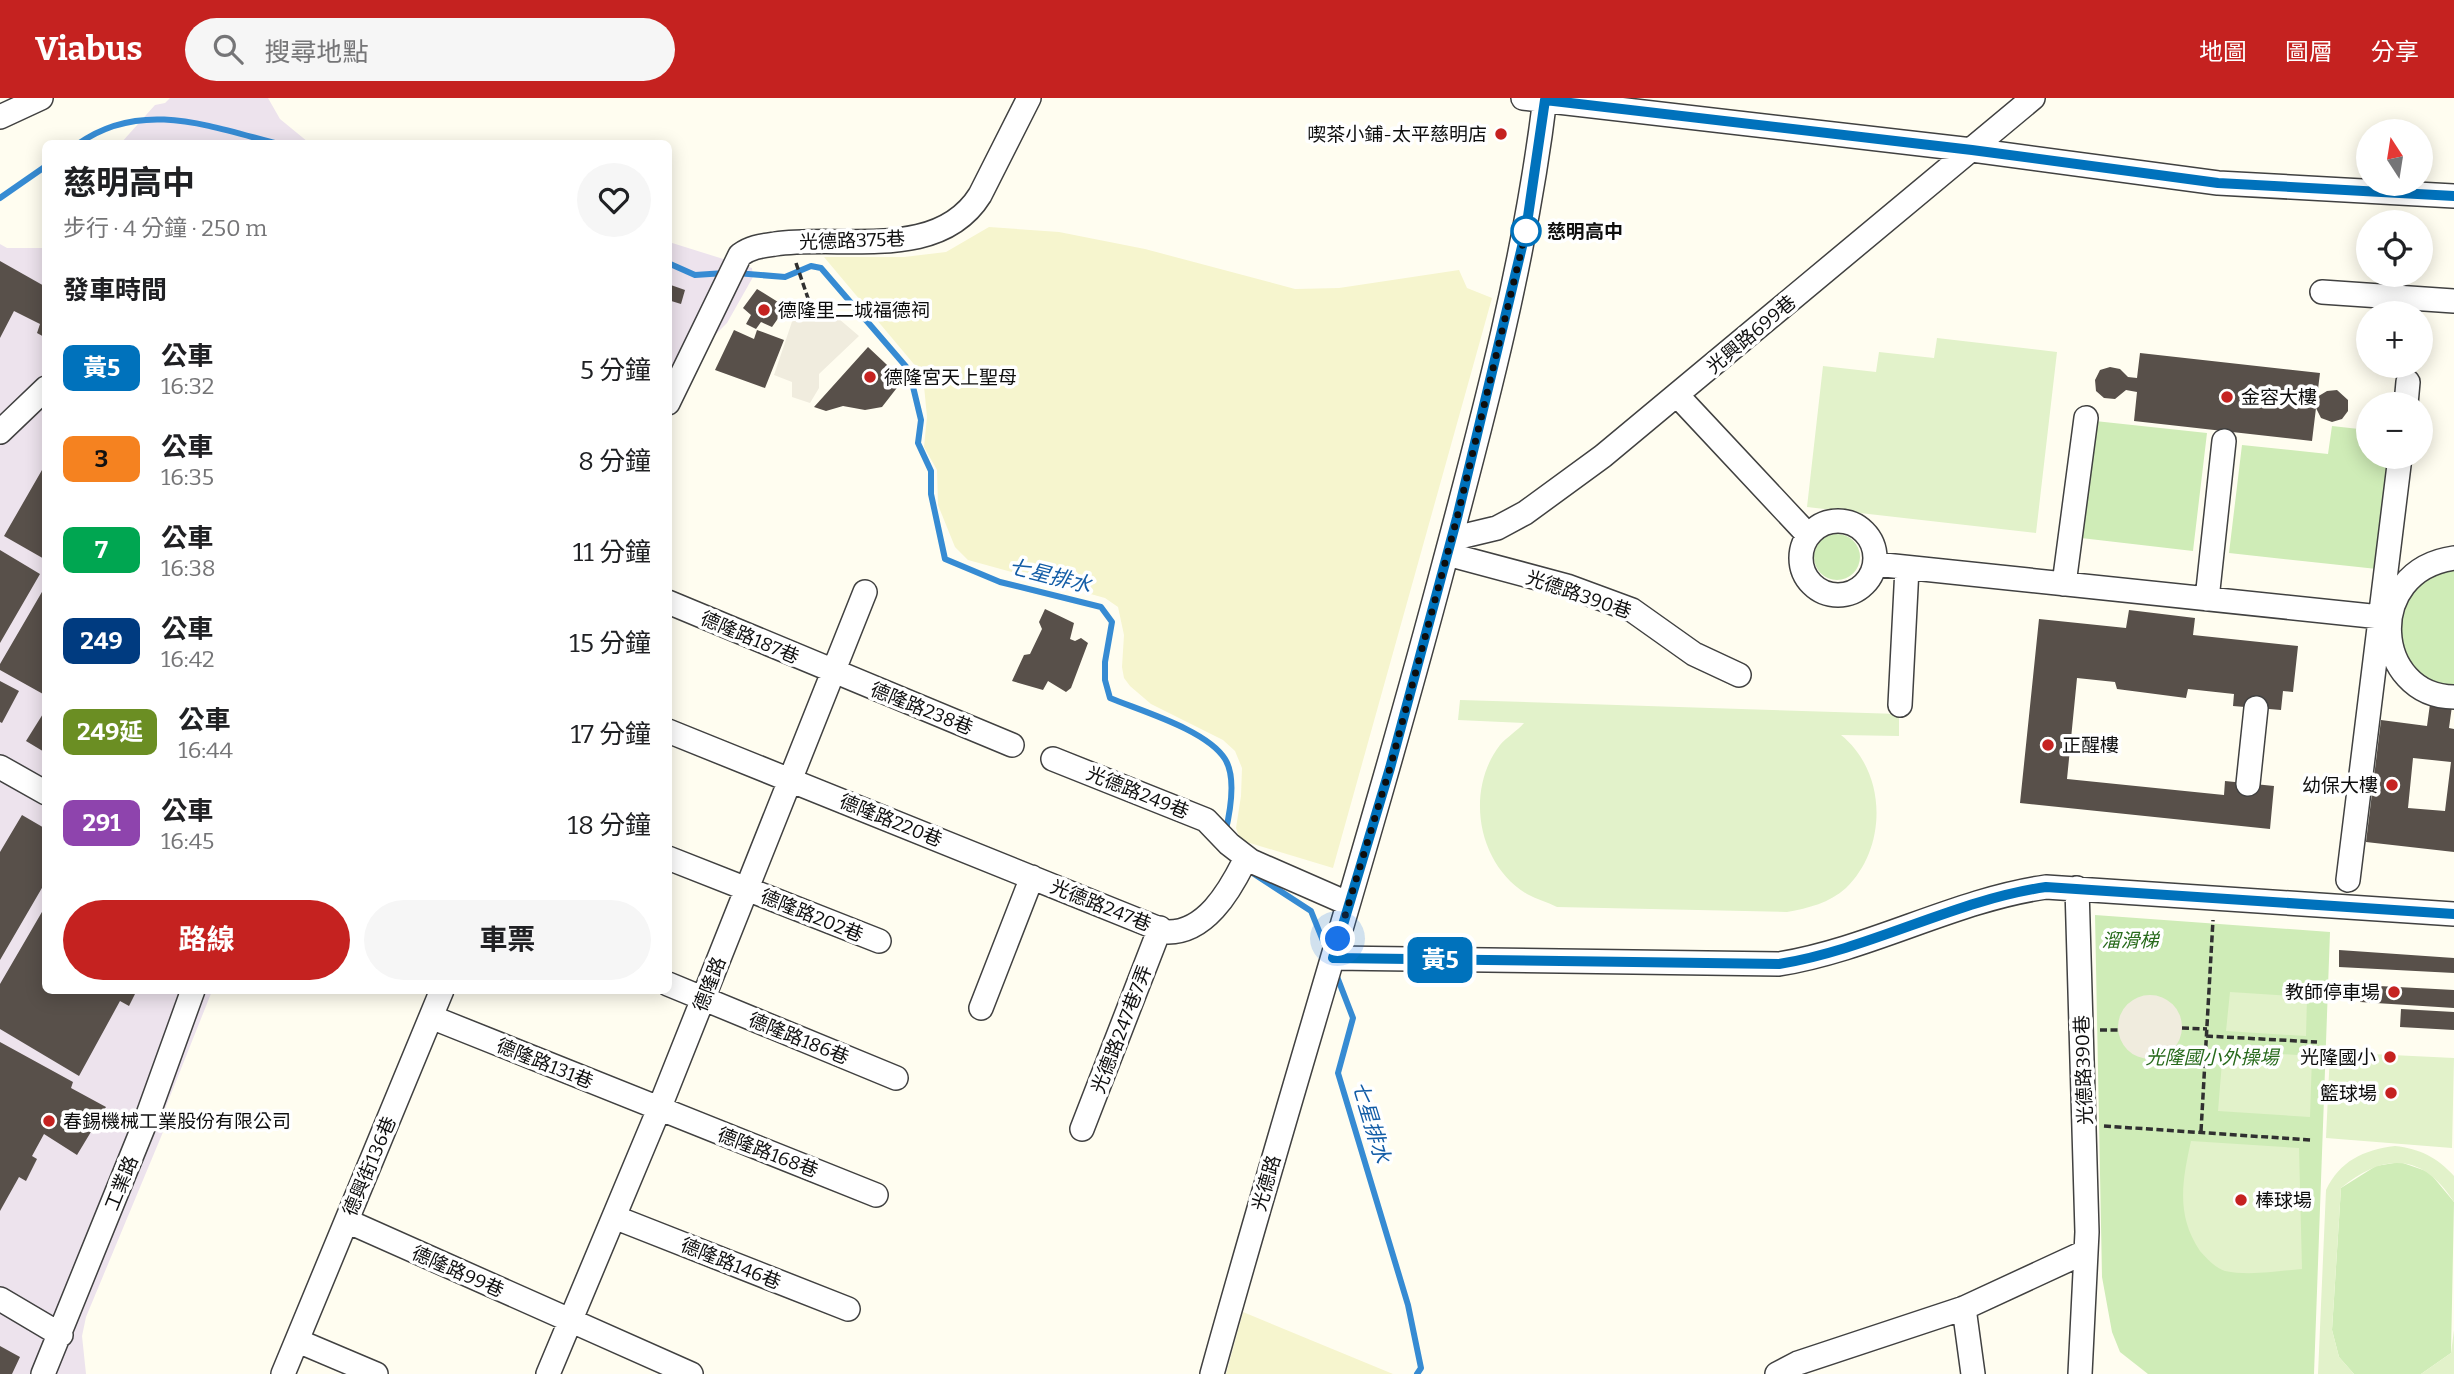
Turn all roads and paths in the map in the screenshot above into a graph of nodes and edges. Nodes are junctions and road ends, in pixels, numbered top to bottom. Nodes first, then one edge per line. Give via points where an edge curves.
1 (41, 98) edge
2 (1028, 98) edge
3 (2033, 98) edge
4 (1538, 99) edge
5 (0, 117) edge
6 (1972, 150) junction
7 (2454, 196) edge
8 (794, 253) dead end
9 (2322, 292) dead end
10 (2454, 301) edge
11 (811, 307) dead end
12 (42, 392) edge
13 (672, 395) edge
14 (1677, 395) junction
15 (2086, 418) dead end
16 (0, 432) edge
17 (2224, 441) dead end
18 (2399, 469) edge
19 (1808, 535) junction
20 (1449, 547) junction
21 (2454, 558) edge
22 (1875, 564) junction
23 (1907, 568) junction
24 (2064, 584) junction
25 (865, 592) dead end
26 (2207, 599) junction
27 (672, 604) edge
28 (2386, 618) junction
29 (831, 671) junction
30 (1739, 675) dead end
31 (2454, 697) edge
32 (1900, 705) dead end
33 (2256, 708) dead end
34 (672, 733) edge
35 (1012, 745) dead end
36 (1053, 758) dead end
37 (0, 767) edge
38 (789, 779) junction
39 (2248, 784) dead end
40 (42, 791) edge
41 (672, 860) edge
42 (993, 862) joint
43 (1241, 871) junction
44 (1032, 877) junction
45 (2348, 880) dead end
46 (746, 888) junction
47 (2077, 888) junction
48 (1347, 902) junction
49 (2454, 914) edge
50 (2213, 920) dead end
51 (1160, 928) junction
52 (879, 941) dead end
53 (1333, 958) junction
54 (672, 986) edge
55 (191, 994) edge
56 (440, 994) edge
57 (703, 998) junction
58 (981, 1008) dead end
59 (431, 1017) junction
60 (2182, 1028) dead end
61 (2091, 1029) dead end
62 (2207, 1029) junction
63 (2118, 1030) dead end
64 (2206, 1036) junction
65 (2317, 1042) dead end
66 (896, 1077) dead end
67 (659, 1109) junction
68 (2095, 1125) dead end
69 (1082, 1129) dead end
70 (2201, 1131) junction
71 (2311, 1140) dead end
72 (876, 1195) dead end
73 (614, 1217) junction
74 (346, 1221) junction
75 (2085, 1252) junction
76 (0, 1299) edge
77 (1964, 1308) junction
78 (848, 1309) dead end
79 (570, 1322) junction
80 (61, 1335) junction
81 (298, 1341) junction
82 (43, 1374) edge
83 (283, 1374) edge
84 (376, 1374) edge
85 (548, 1374) edge
86 (691, 1374) edge
87 (1212, 1374) edge
88 (1777, 1374) edge
89 (1973, 1374) edge
90 (2080, 1374) edge

1 - 5 street
2 - 13 street, 光德路375巷 via 980,195 952,225 889,240 749,248 733,264
3 - 6 street, 光興路699巷
4 - 6 street
4 - 20 street via 1526,230
6 - 7 street via 2218,183
6 - 14 street, 光興路699巷
8 - 11 path
9 - 10 street
12 - 16 street
14 - 19 street
14 - 20 street, 光興路699巷 via 1525,513
15 - 24 street
17 - 26 street
18 - 28 street
19 - 22 street via 1830,522 1854,524 1871,541
19 - 22 street via 1801,559 1809,582 1818,590 1853,592 1864,585
20 - 30 street, 光德路390巷 via 1632,610 1694,654
20 - 48 street via 1390,768
21 - 28 street via 2417,571 2400,588
22 - 23 street
23 - 24 street
23 - 32 street
24 - 26 street
25 - 29 street, 德隆路
26 - 28 street
27 - 29 street, 德隆路187巷
28 - 31 street via 2394,656 2407,675 2425,690
28 - 45 street
29 - 35 street, 德隆路238巷
29 - 38 street, 德隆路
33 - 39 street
34 - 38 street, 德隆路220巷
36 - 43 street, 光德路249巷 via 1206,820 1224,838
37 - 40 street
38 - 42 street, 德隆路220巷
38 - 46 street, 德隆路
41 - 46 street, 德隆路202巷
42 - 44 street, 光德路247巷
43 - 48 street
43 - 51 street, 光德路247巷 via 1208,916 1176,932
44 - 51 street, 光德路247巷
44 - 58 street
46 - 52 street, 德隆路202巷
46 - 57 street, 德隆路
47 - 49 street
47 - 53 street via 2046,887 2010,894 1815,957 1779,964
47 - 75 street, 光德路390巷
48 - 53 street
50 - 62 path
51 - 69 street, 光德路247巷7弄
53 - 87 street, 光德路
54 - 57 street, 德隆路186巷
55 - 80 street, 工業路
56 - 59 street, 德興街136巷
57 - 66 street, 德隆路186巷
57 - 67 street, 德隆路
59 - 67 street, 德隆路131巷
59 - 74 street, 德興街136巷
60 - 62 path
61 - 63 path
62 - 64 path
64 - 65 path
64 - 70 path
67 - 72 street, 德隆路168巷
67 - 73 street, 德隆路
68 - 70 path
70 - 71 path
73 - 78 street, 德隆路146巷
73 - 79 street, 德隆路
74 - 79 street, 德隆路99巷
74 - 81 street, 德興街136巷
75 - 77 street
75 - 90 street, 光德路390巷
76 - 80 street
77 - 88 street
77 - 89 street
79 - 85 street, 德隆路
79 - 86 street, 德隆路99巷
80 - 82 street, 工業路
81 - 83 street, 德興街136巷
81 - 84 street

